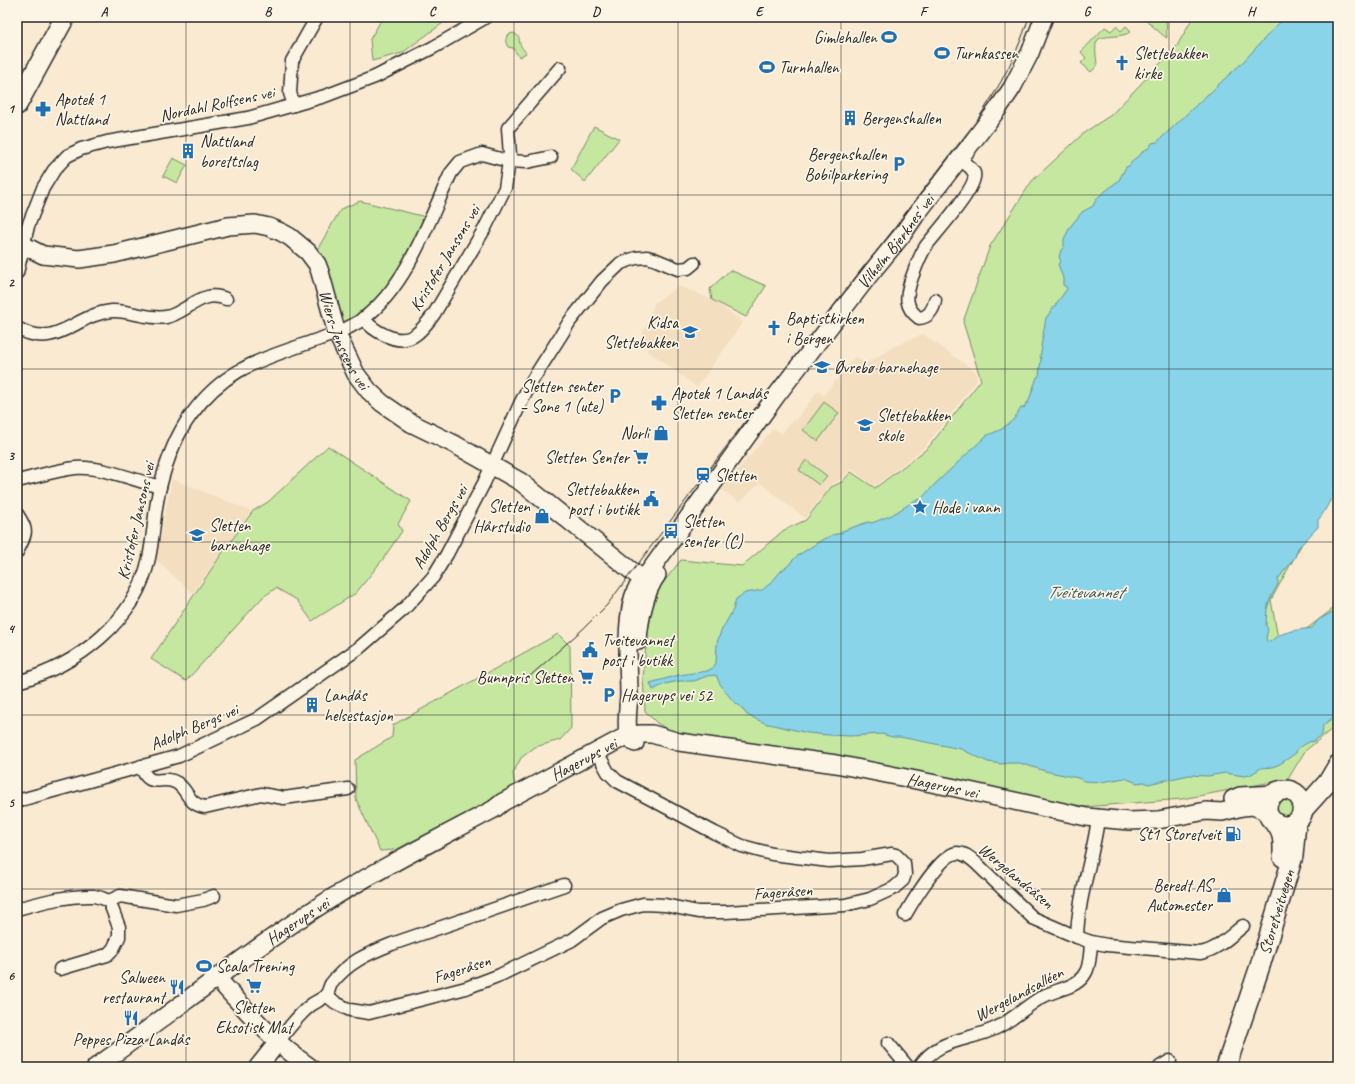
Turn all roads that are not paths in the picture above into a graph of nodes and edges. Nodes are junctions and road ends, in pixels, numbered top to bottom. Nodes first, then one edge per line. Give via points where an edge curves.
1 (65, 17) edge
2 (317, 17) edge
3 (486, 17) edge
4 (1044, 17) edge
5 (560, 68) dead end
6 (17, 105) edge
7 (294, 105) junction
8 (552, 157) dead end
9 (958, 159) junction
10 (508, 161) junction
11 (20, 244) edge
12 (694, 263) dead end
13 (17, 273) edge
14 (226, 299) dead end
15 (935, 300) dead end
16 (363, 318) junction
17 (17, 328) edge
18 (336, 334) junction
19 (492, 466) junction
20 (17, 482) edge
21 (160, 487) junction
22 (17, 514) edge
23 (17, 552) edge
24 (647, 582) junction
25 (17, 682) edge
26 (636, 738) junction
27 (599, 756) junction
28 (141, 766) junction
29 (1337, 766) edge
30 (348, 790) dead end
31 (1281, 792) junction
32 (17, 801) edge
33 (1206, 812) junction
34 (1299, 817) junction
35 (1272, 818) junction
36 (1098, 819) junction
37 (564, 885) dead end
38 (214, 896) dead end
39 (109, 901) junction
40 (17, 909) edge
41 (905, 915) dead end
42 (1243, 926) dead end
43 (1077, 937) junction
44 (1091, 942) junction
45 (60, 969) dead end
46 (216, 977) junction
47 (326, 995) junction
48 (1248, 1000) junction
49 (278, 1042) junction
50 (888, 1043) dead end
51 (96, 1067) edge
52 (258, 1067) edge
53 (310, 1067) edge
54 (908, 1067) edge
55 (919, 1067) edge
56 (1226, 1067) edge

1 - 6 main road
2 - 7 street via 292,61 290,93
3 - 7 street, Nordahl Rolfsens vei via 375,77
4 - 9 main road, Vilhelm Bjerknes' vei via 1030,53 1012,88
5 - 10 street, Kristofer Jansons vei via 508,128
7 - 11 street, Nordahl Rolfsens vei via 248,118 93,145 75,152 61,161 48,178
8 - 10 street, Kristofer Jansons vei via 527,162
9 - 15 street, Vilhelm Bjerknes' vei via 974,173 974,181 925,248 911,281 907,300 910,310 918,318 923,318 931,311
9 - 24 main road, Vilhelm Bjerknes' vei via 776,396 690,516
10 - 16 street, Kristofer Jansons vei via 482,154 460,162 451,173 412,257 397,283
10 - 16 street, Kristofer Jansons vei via 507,182 496,207 434,314 422,328 412,337 392,339 373,329
11 - 13 street, Nordahl Rolfsens vei via 21,260
11 - 18 main road, Wiers-Jenssens vei via 43,255 79,259 114,254 228,226 255,224 269,227 290,237 314,259 320,272
12 - 19 street, Adolph Bergs vei via 688,268 678,269 654,259 636,258 621,264 608,274 570,321 537,373
14 - 17 street via 208,297 168,317 145,317 113,311 103,313 47,336 30,334
16 - 18 street, Kristofer Jansons vei
18 - 19 main road, Wiers-Jenssens vei via 356,374 382,403 411,423
18 - 21 street, Kristofer Jansons vei via 260,360 244,367 218,385 199,403 181,430
19 - 24 main road, Wiers-Jenssens vei via 521,482
19 - 28 street, Adolph Bergs vei via 433,577 404,610 359,648 257,719 179,756
20 - 21 street via 65,470 85,468
21 - 25 street, Kristofer Jansons vei via 149,558 141,583 129,606 102,636 79,654 47,671
22 - 23 street via 24,524 26,533
24 - 26 main road, Vilhelm Bjerknes' vei via 632,599 630,615 627,721
26 - 27 main road, Hagerups vei via 623,749
26 - 36 main road, Hagerups vei via 836,764
27 - 46 main road, Hagerups vei via 503,802 364,879 286,928
27 - 47 street, Fageråsen via 608,772 617,781 742,846 772,854 829,861 862,860 892,854 904,863 905,874 894,888 870,899 845,905 698,912 664,905 643,904 602,918 572,940 500,975 466,988 369,1013 350,1010
28 - 30 street, Adolph Bergs vei via 147,779 177,782 192,802 205,807 261,794 284,798
28 - 32 street, Adolph Bergs vei
29 - 31 main road via 1308,787
29 - 34 main road via 1328,782
31 - 33 main road, Hagerups vei via 1240,796
31 - 34 main road via 1298,796 1302,806
31 - 35 main road via 1269,802
33 - 35 main road, Hagerups vei via 1222,812 1253,806
33 - 36 main road, Hagerups vei via 1158,820
34 - 35 main road via 1286,826
34 - 48 main road, Storetveitvegen via 1293,856
35 - 48 main road, Storetveitvegen via 1280,830 1283,858 1253,970
36 - 43 street
37 - 47 street via 364,955 337,976
38 - 39 street via 176,905 120,896
39 - 40 street via 96,896 67,898
39 - 45 street via 119,927 119,937 113,949 107,955
41 - 43 street, Wergelandsåsen via 940,865 956,853 966,855 976,863 1033,918
42 - 44 street, Wergelandsåsen via 1216,948 1200,953
43 - 44 street, Wergelandsåsen
44 - 55 street, Wergelandsalléen via 1089,967 1076,983 1042,997 996,1029 943,1045 929,1054
46 - 49 main road
46 - 51 main road, Hagerups vei
47 - 49 street via 310,1006
48 - 56 main road, Storetveitvegen
49 - 52 main road
49 - 53 main road
50 - 54 street

